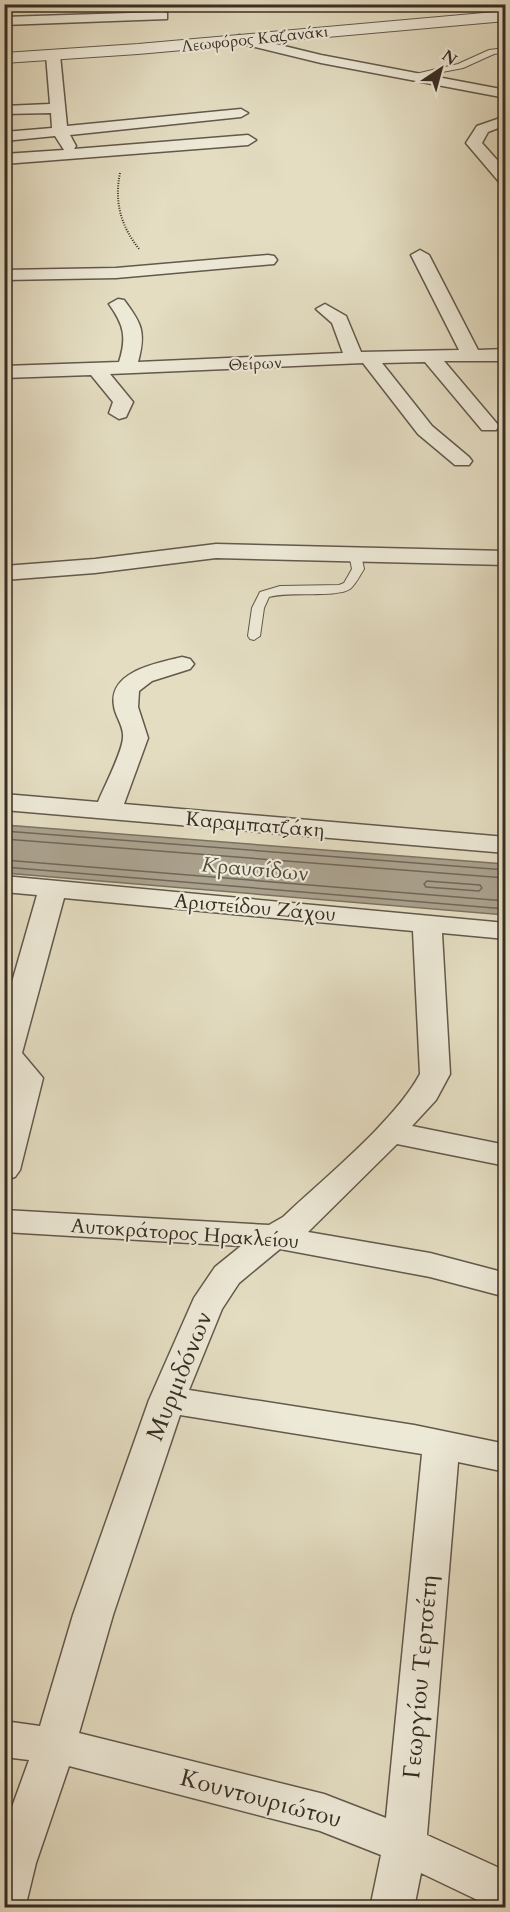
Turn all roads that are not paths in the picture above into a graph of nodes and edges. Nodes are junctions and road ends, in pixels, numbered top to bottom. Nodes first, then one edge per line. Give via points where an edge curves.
1 (35, 4) edge
2 (162, 16) dead end
3 (506, 16) edge
4 (4, 21) edge
5 (38, 21) junction
6 (239, 39) junction
7 (506, 50) edge
8 (53, 55) junction
9 (4, 58) edge
10 (411, 76) junction
11 (506, 94) edge
12 (57, 108) junction
13 (4, 110) edge
14 (242, 113) dead end
15 (506, 120) edge
16 (60, 131) junction
17 (4, 137) edge
18 (248, 140) dead end
19 (72, 154) junction
20 (4, 159) edge
21 (506, 180) edge
22 (420, 255) dead end
23 (268, 260) dead end
24 (4, 275) edge
25 (118, 304) dead end
26 (325, 309) dead end
27 (429, 355) junction
28 (471, 355) junction
29 (506, 355) edge
30 (361, 357) junction
31 (126, 369) junction
32 (97, 370) junction
33 (4, 372) edge
34 (119, 413) dead end
35 (489, 426) dead end
36 (462, 461) dead end
37 (355, 554) junction
38 (506, 558) edge
39 (4, 573) edge
40 (254, 636) dead end
41 (182, 664) dead end
42 (4, 802) edge
43 (108, 811) junction
44 (506, 845) edge
45 (4, 884) edge
46 (53, 889) junction
47 (427, 923) junction
48 (501, 930) edge
49 (390, 1132) junction
50 (506, 1156) edge
51 (4, 1170) edge
52 (4, 1221) edge
53 (274, 1237) junction
54 (506, 1285) edge
55 (167, 1400) junction
56 (441, 1445) junction
57 (506, 1458) edge
58 (4, 1739) edge
59 (55, 1745) junction
60 (405, 1845) junction
61 (506, 1892) edge
62 (4, 1904) edge
63 (392, 1908) edge

1 - 5 street
2 - 5 street
3 - 6 street, Λεωφόρος Καζανάκι
4 - 5 street
6 - 8 street, Λεωφόρος Καζανάκι
6 - 10 street
7 - 10 lane via 460,66
8 - 9 street, Λεωφόρος Καζανάκι
8 - 12 street
10 - 11 street
12 - 13 street
12 - 16 street
14 - 16 street
15 - 21 street via 482,129 474,143
16 - 17 street
16 - 19 street
18 - 19 street
19 - 20 street
22 - 28 street
23 - 24 street via 116,273
25 - 31 street via 133,324 135,334
26 - 30 street via 340,320
27 - 28 street, Θείρων
27 - 30 street, Θείρων
27 - 35 street
28 - 29 street, Θείρων
30 - 31 street, Θείρων
30 - 36 street via 425,430
31 - 32 street, Θείρων
32 - 33 street, Θείρων
32 - 34 street via 123,402
37 - 38 street
37 - 39 street via 216,551
37 - 40 lane via 358,569 341,589 280,590 264,595
41 - 43 street via 145,675 127,691 124,698 136,738
42 - 43 street, Καραμπατζάκη
43 - 44 street, Καραμπατζάκη
45 - 46 street, Αριστείδου Ζάχου
46 - 47 street, Αριστείδου Ζάχου
46 - 51 street via 7,1054 28,1078
47 - 48 street, Αριστείδου Ζάχου
47 - 49 street, Μυρμιδόνων via 435,1074 425,1093
49 - 50 street
49 - 53 street, Μυρμιδόνων via 296,1225
52 - 53 street, Αυτοκράτορος Ηρακλείου
53 - 54 street, Αυτοκράτορος Ηρακλείου via 398,1258
53 - 55 street, Μυρμιδόνων via 242,1261 216,1290
55 - 56 street
55 - 59 street, Μυρμιδόνων via 93,1615
56 - 57 street
56 - 60 street, Γεωργίου Τερτσέτη
58 - 59 street, Κουντουριώτου
59 - 60 street, Κουντουριώτου via 324,1813
59 - 62 street, Μυρμιδόνων via 14,1863
60 - 61 street, Κουντουριώτου
60 - 63 street, Γεωργίου Τερτσέτη

